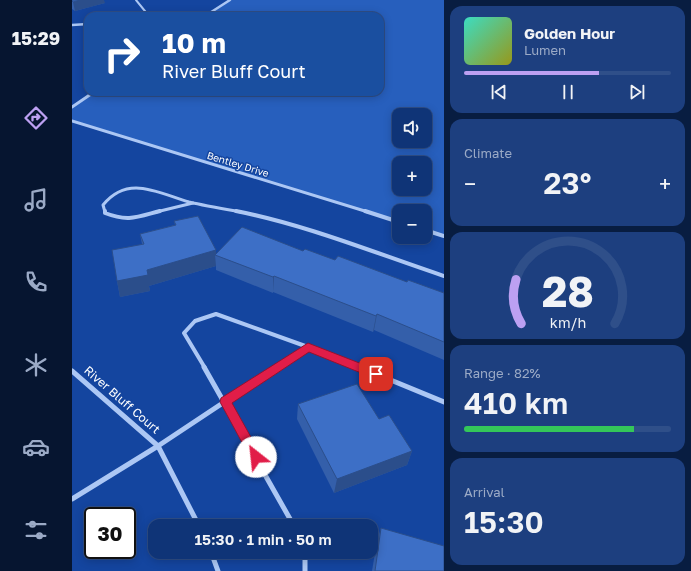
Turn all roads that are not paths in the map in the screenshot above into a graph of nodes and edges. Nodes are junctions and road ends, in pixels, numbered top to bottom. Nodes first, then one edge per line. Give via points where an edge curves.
1 (136, 0) edge
2 (230, 0) edge
3 (146, 12) edge
4 (211, 12) edge
5 (84, 24) edge
6 (72, 25) edge
7 (88, 96) edge
8 (72, 107) edge
9 (72, 121) edge
10 (193, 203) junction
11 (392, 220) edge
12 (432, 232) edge
13 (444, 236) edge
14 (444, 276) edge
15 (308, 347) junction
16 (72, 371) edge
17 (225, 402) junction
18 (444, 402) edge
19 (158, 446) junction
20 (72, 499) edge
21 (195, 519) edge
22 (290, 519) edge
23 (214, 559) edge
24 (305, 559) edge
25 (218, 571) edge
26 (305, 571) edge

1 - 3 lane
2 - 4 street
5 - 6 street
7 - 8 street
9 - 11 street, Bentley Drive
10 - 10 street via 163,192 140,188 123,189 109,196 102,205 105,213 130,219
10 - 14 street via 244,212 280,222
12 - 13 street
15 - 17 street, River Bluff Court
15 - 17 street via 216,314 195,321 184,333
15 - 18 street
16 - 19 street, River Bluff Court
17 - 19 street, River Bluff Court
17 - 22 street
19 - 20 street
19 - 21 street, River Bluff Court
23 - 25 street
24 - 26 street

